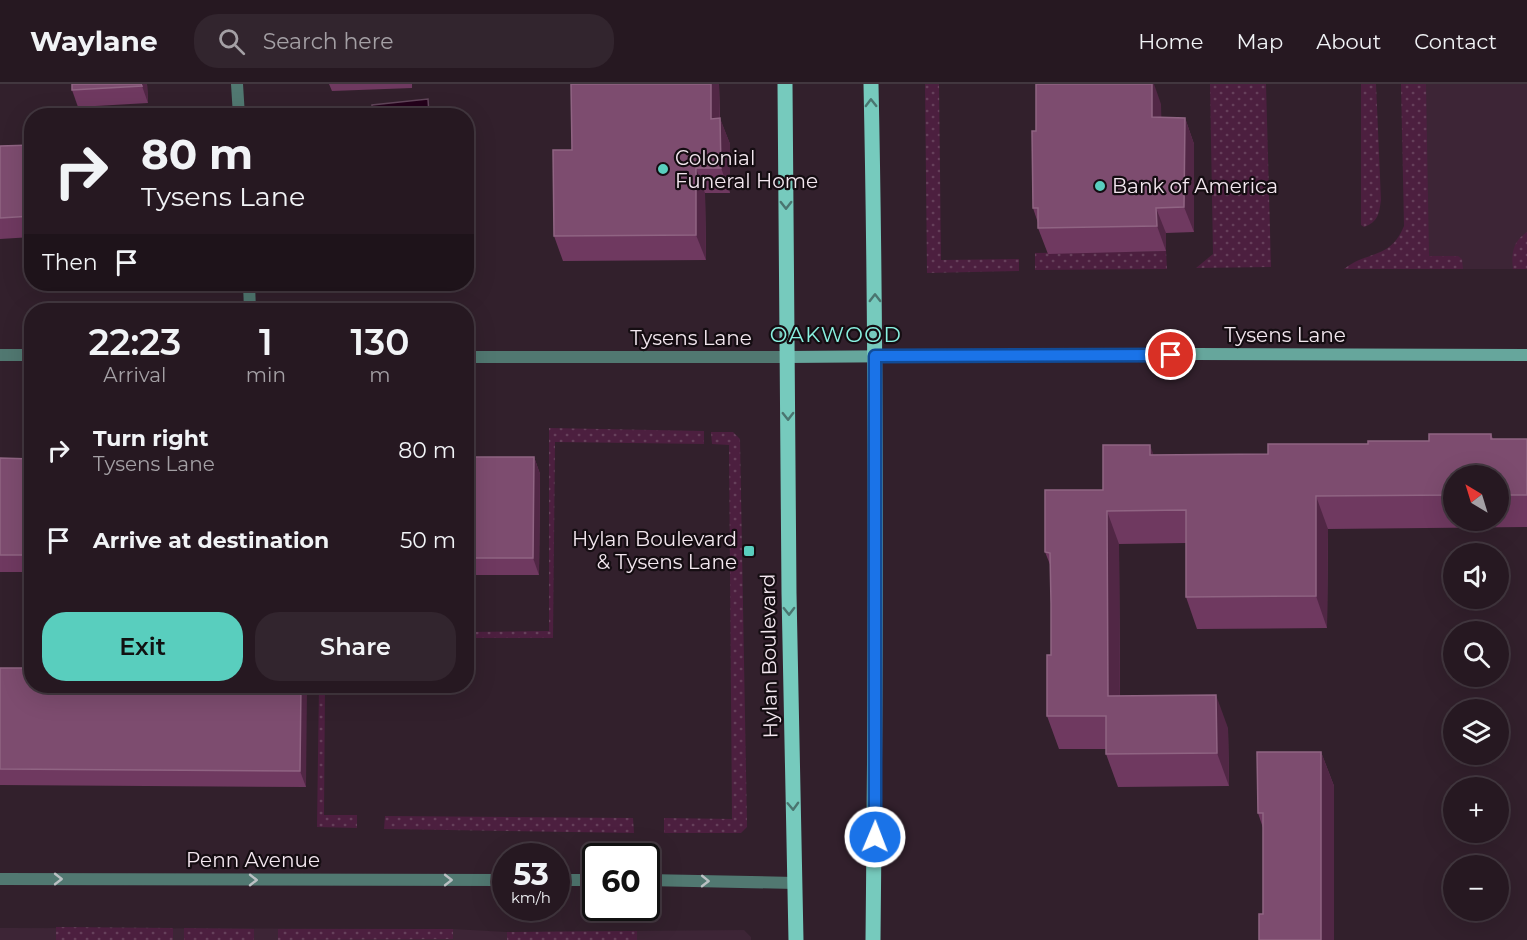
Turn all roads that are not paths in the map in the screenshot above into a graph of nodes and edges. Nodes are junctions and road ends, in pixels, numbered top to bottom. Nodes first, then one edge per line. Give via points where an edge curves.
1 (237, 84) edge
2 (785, 84) edge
3 (871, 84) edge
4 (238, 108) edge
5 (0, 355) edge
6 (24, 355) edge
7 (1527, 355) edge
8 (875, 356) junction
9 (474, 357) edge
10 (787, 357) junction
11 (0, 879) edge
12 (492, 880) edge
13 (660, 880) edge
14 (795, 883) junction
15 (796, 940) edge
16 (873, 940) edge

1 - 4 street
2 -> 10 main road, Hylan Boulevard
8 -> 3 main road
5 - 6 street
7 - 8 street, Tysens Lane
8 - 10 street, Tysens Lane
8 - 16 main road
9 - 10 street, Tysens Lane
10 -> 14 main road, Hylan Boulevard
11 -> 12 street, Penn Avenue
13 -> 14 street
14 - 15 main road, Hylan Boulevard

